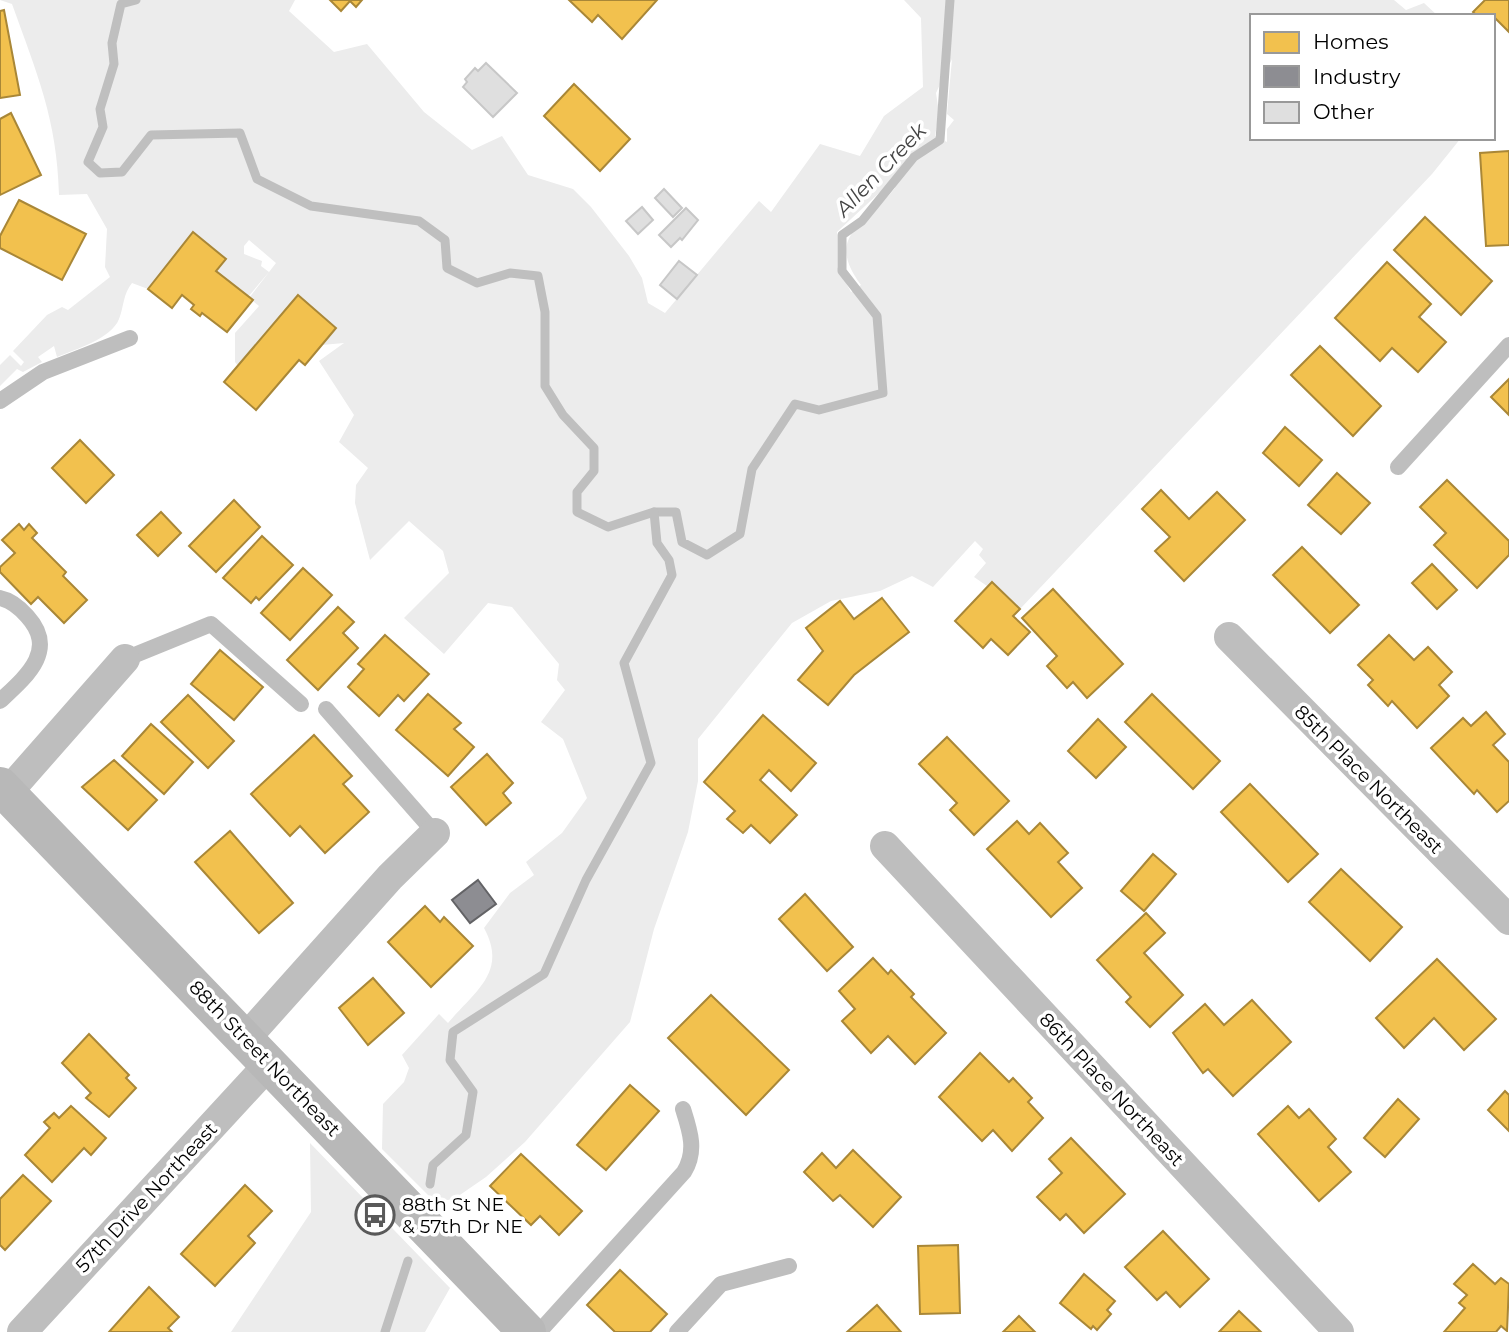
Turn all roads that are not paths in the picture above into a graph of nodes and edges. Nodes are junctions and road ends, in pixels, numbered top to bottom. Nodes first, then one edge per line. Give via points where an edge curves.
1 (130, 338) dead end
2 (1509, 345) edge
3 (0, 401) edge
4 (1398, 467) dead end
5 (0, 598) edge
6 (1228, 637) dead end
7 (125, 659) joint
8 (0, 701) edge
9 (301, 704) dead end
10 (326, 709) dead end
11 (3, 790) edge
12 (435, 833) joint
13 (885, 846) dead end
14 (1509, 920) edge
15 (258, 1051) junction
16 (683, 1110) dead end
17 (789, 1266) dead end
18 (22, 1332) edge
19 (527, 1332) edge
20 (539, 1332) edge
21 (677, 1332) edge
22 (1339, 1332) edge

1 - 3 lane via 43,372
2 - 4 lane
5 - 8 lane via 20,609 39,629 41,653
6 - 14 street, 85th Place Northeast
7 - 9 lane via 211,624
7 - 11 street
10 - 12 lane
11 - 15 main road, 88th Street Northeast
12 - 15 street, 57th Drive Northeast via 390,877
13 - 22 street, 86th Place Northeast
15 - 18 street, 57th Drive Northeast
15 - 19 main road, 88th Street Northeast
16 - 20 lane via 692,1134 691,1160 684,1172
17 - 21 lane via 721,1284

